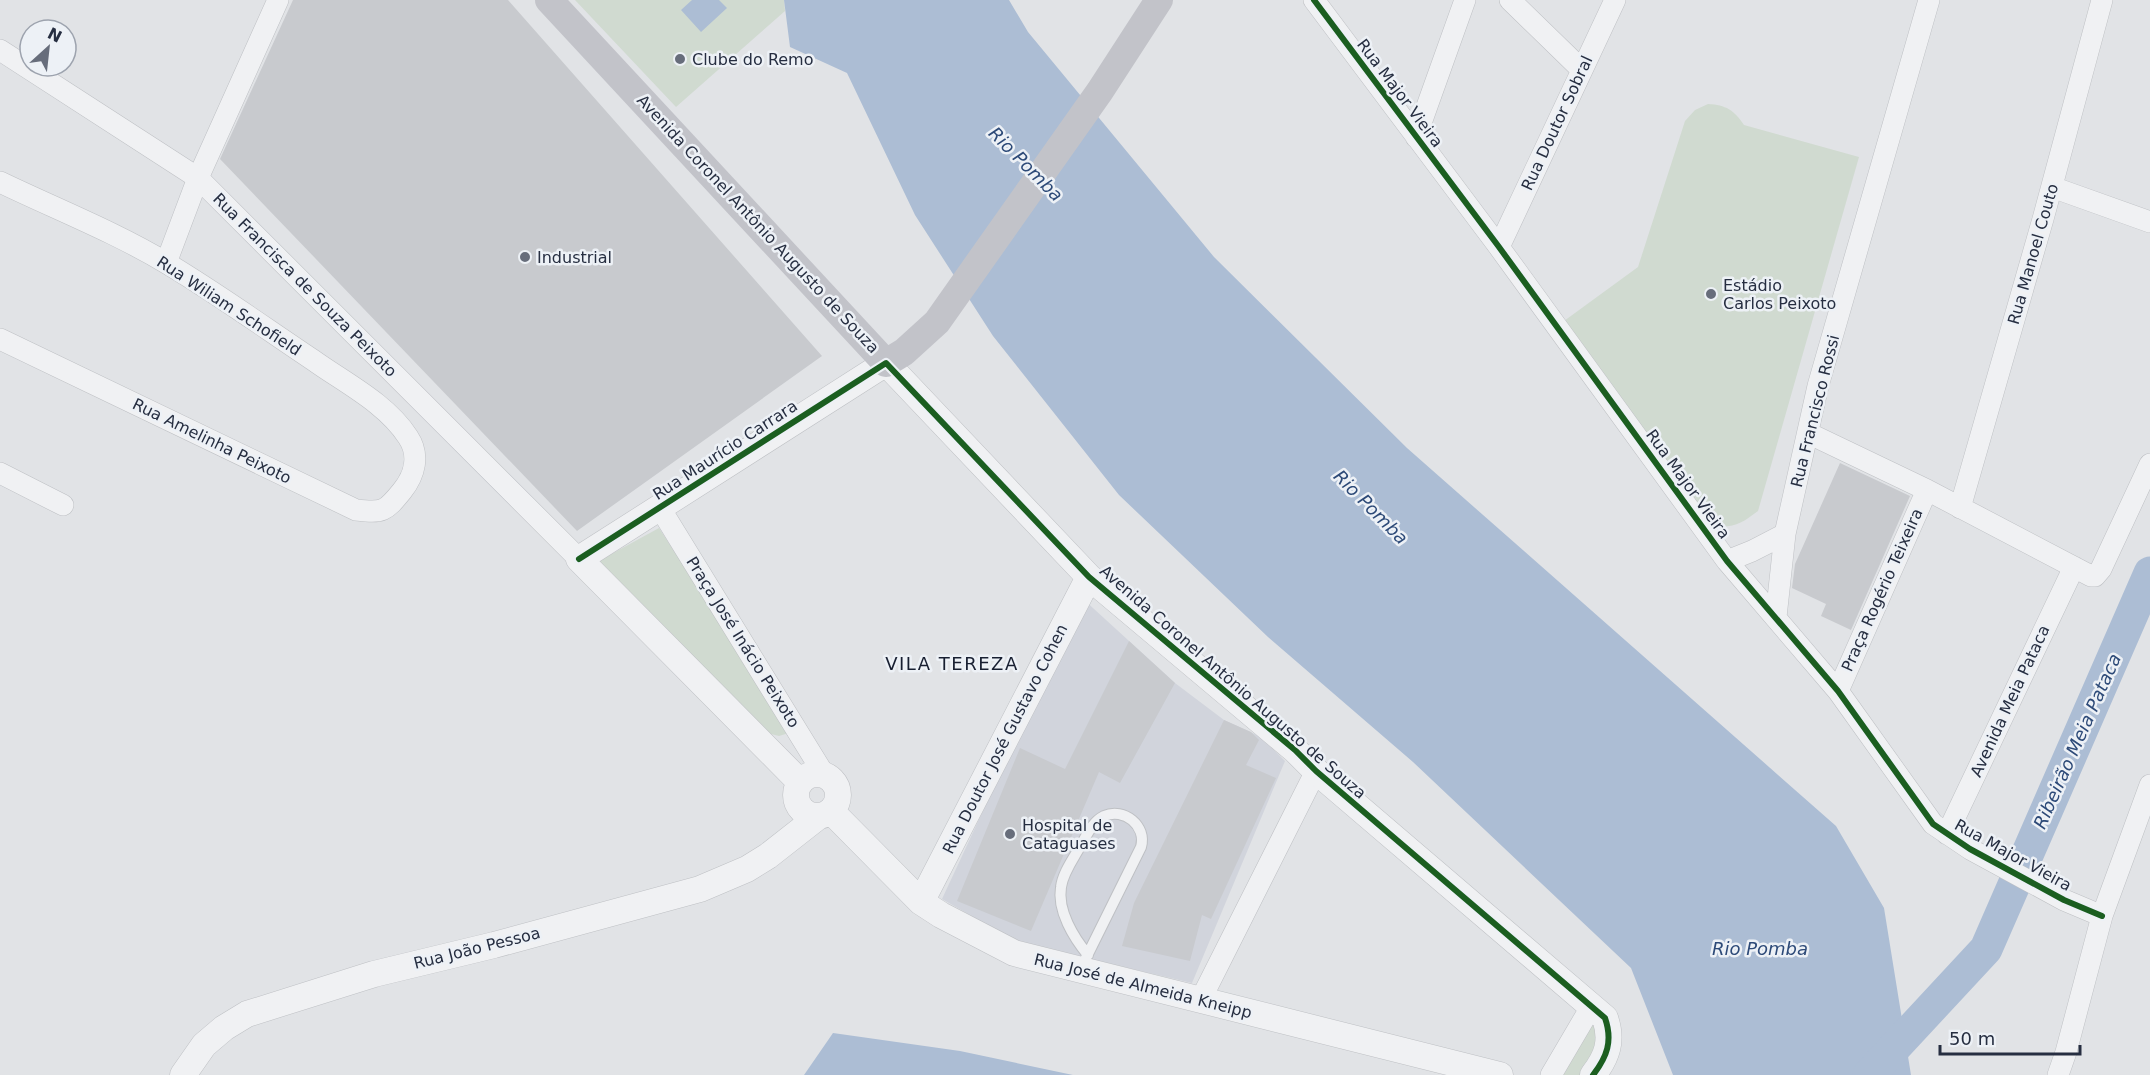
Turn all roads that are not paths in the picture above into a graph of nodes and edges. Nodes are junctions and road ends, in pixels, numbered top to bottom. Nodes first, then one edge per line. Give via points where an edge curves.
1 (278, 0) edge
2 (549, 0) edge
3 (1159, 0) edge
4 (1314, 0) edge
5 (1465, 0) edge
6 (1510, 0) edge
7 (1615, 0) edge
8 (1929, 0) edge
9 (2102, 0) edge
10 (0, 50) edge
11 (1582, 70) junction
12 (1416, 137) junction
13 (198, 178) junction
14 (0, 182) edge
15 (2052, 187) junction
16 (2150, 222) edge
17 (1499, 247) junction
18 (166, 263) junction
19 (0, 339) edge
20 (886, 363) junction
21 (1808, 433) junction
22 (2150, 464) edge
23 (0, 473) edge
24 (412, 473) joint
25 (1927, 490) junction
26 (63, 505) dead end
27 (660, 508) junction
28 (1960, 508) junction
29 (1785, 534) junction
30 (579, 559) junction
31 (1727, 561) junction
32 (2082, 572) junction
33 (1089, 577) junction
34 (1776, 617) junction
35 (1838, 691) junction
36 (1316, 771) junction
37 (825, 776) junction
38 (2150, 785) edge
39 (798, 791) junction
40 (825, 813) junction
41 (1947, 834) junction
42 (785, 840) junction
43 (921, 902) junction
44 (2102, 916) junction
45 (1084, 963) junction
46 (1200, 1001) junction
47 (1591, 1007) junction
48 (1599, 1068) edge
49 (183, 1075) edge
50 (1500, 1075) edge
51 (1551, 1075) edge
52 (2058, 1075) edge

1 - 13 street
2 - 20 main road, Avenida Coronel Antônio Augusto de Souza
3 - 20 main road, Rua Maurício Carrara via 937,322
4 - 12 street, Rua Major Vieira
5 - 12 street
6 - 11 street
7 - 11 street, Rua Doutor Sobral
8 - 21 street, Rua Francisco Rossi via 1818,386
9 - 15 street, Rua Manoel Couto
10 - 13 street, Rua Francisca de Souza Peixoto
11 - 17 street, Rua Doutor Sobral
12 - 17 street, Rua Major Vieira
13 - 18 street
13 - 30 street, Rua Francisca de Souza Peixoto
14 - 18 street, Rua Wiliam Schofield
15 - 16 street
15 - 28 street, Rua Manoel Couto
17 - 31 street, Rua Major Vieira
18 - 24 street, Rua Wiliam Schofield via 382,408 409,438 416,456
19 - 24 street, Rua Amelinha Peixoto via 356,510 387,509
20 - 27 street, Rua Maurício Carrara
20 - 33 street, Avenida Coronel Antônio Augusto de Souza
21 - 25 street, Praça Rogério Teixeira
21 - 29 street, Rua Francisco Rossi
22 - 32 street, Avenida Meia Pataca via 2101,569 2095,576
23 - 26 street
25 - 28 street, Praça Rogério Teixeira
25 - 35 street, Praça Rogério Teixeira
27 - 30 street, Rua Maurício Carrara
27 - 37 street, Praça José Inácio Peixoto
28 - 32 street, Praça Rogério Teixeira
29 - 31 street
29 - 34 street, Rua Francisco Rossi
30 - 39 street
31 - 34 street, Rua Major Vieira
32 - 41 street, Avenida Meia Pataca
33 - 36 street, Avenida Coronel Antônio Augusto de Souza
33 - 43 street, Rua Doutor José Gustavo Cohen
34 - 35 street, Rua Major Vieira
35 - 41 street, Rua Major Vieira via 1933,824
36 - 46 street
36 - 47 street, Avenida Coronel Antônio Augusto de Souza
37 - 39 street via 812,775
37 - 40 street via 838,792 836,805
38 - 44 street
39 - 40 street via 806,813
39 - 42 street
40 - 42 street, Rua João Pessoa
40 - 43 street, Rua José de Almeida Kneipp
41 - 44 street, Rua Major Vieira via 2064,900
42 - 49 street, Rua João Pessoa via 768,856 700,889 374,974 247,1014 204,1045
43 - 45 street, Rua José de Almeida Kneipp via 1014,953
44 - 52 street
45 - 45 lane via 1144,838 1137,823 1116,814 1106,815 1095,823 1060,887 1065,916
45 - 46 street, Rua José de Almeida Kneipp
46 - 50 street, Rua José de Almeida Kneipp
47 - 48 street, Avenida Coronel Antônio Augusto de Souza via 1605,1018 1610,1040
47 - 51 street

